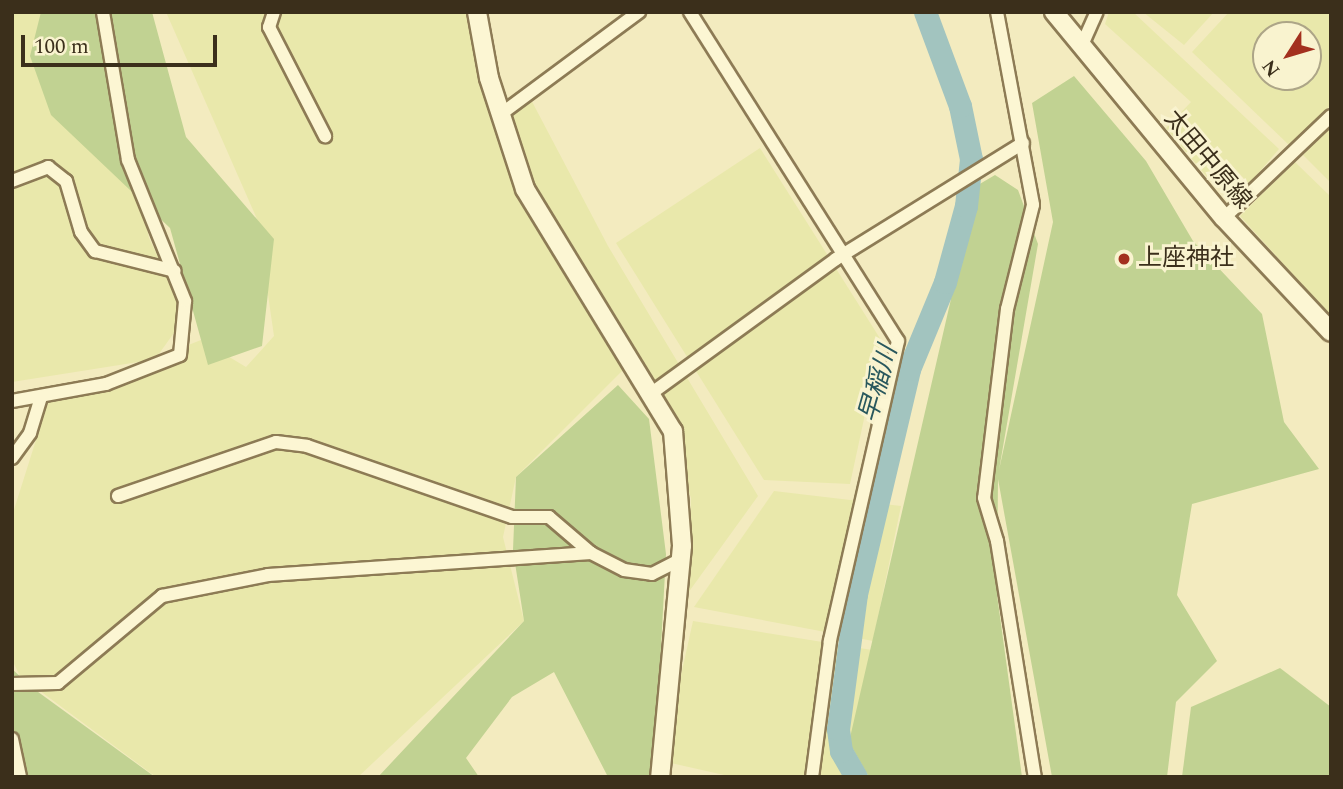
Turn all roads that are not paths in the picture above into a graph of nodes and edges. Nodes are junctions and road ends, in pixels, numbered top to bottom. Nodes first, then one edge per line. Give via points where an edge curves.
1 (103, 12) edge
2 (274, 12) edge
3 (477, 12) edge
4 (639, 12) edge
5 (690, 12) edge
6 (997, 12) edge
7 (1054, 12) edge
8 (1097, 12) edge
9 (1082, 45) junction
10 (501, 114) junction
11 (1331, 116) edge
12 (325, 136) dead end
13 (1023, 143) junction
14 (12, 181) edge
15 (1224, 218) junction
16 (842, 256) junction
17 (175, 271) junction
18 (1331, 332) edge
19 (653, 392) junction
20 (41, 397) junction
21 (12, 401) edge
22 (12, 458) edge
23 (118, 496) dead end
24 (591, 553) junction
25 (680, 560) junction
26 (12, 684) edge
27 (12, 739) edge
28 (20, 777) edge
29 (660, 777) edge
30 (812, 777) edge
31 (1035, 777) edge

1 - 17 street via 128,160
2 - 12 street via 269,27
3 - 10 street
4 - 10 street
5 - 16 street
6 - 13 street
7 - 9 street, 太田中原線
8 - 9 street
9 - 15 street, 太田中原線
10 - 19 street via 525,189
11 - 15 street
13 - 16 street
13 - 31 street via 1033,205 1007,309 984,484
14 - 17 street via 48,167 66,181 81,232 95,251
15 - 18 street, 太田中原線
16 - 19 street
16 - 30 street via 898,341 830,641
17 - 20 street via 185,301 180,355 106,384
19 - 25 street via 678,456
20 - 21 street
20 - 22 street via 30,433
23 - 24 street via 275,442 307,446 512,517 549,517
24 - 25 street via 624,570 652,574
24 - 26 street via 268,575 162,596 58,683
25 - 29 street
27 - 28 street

